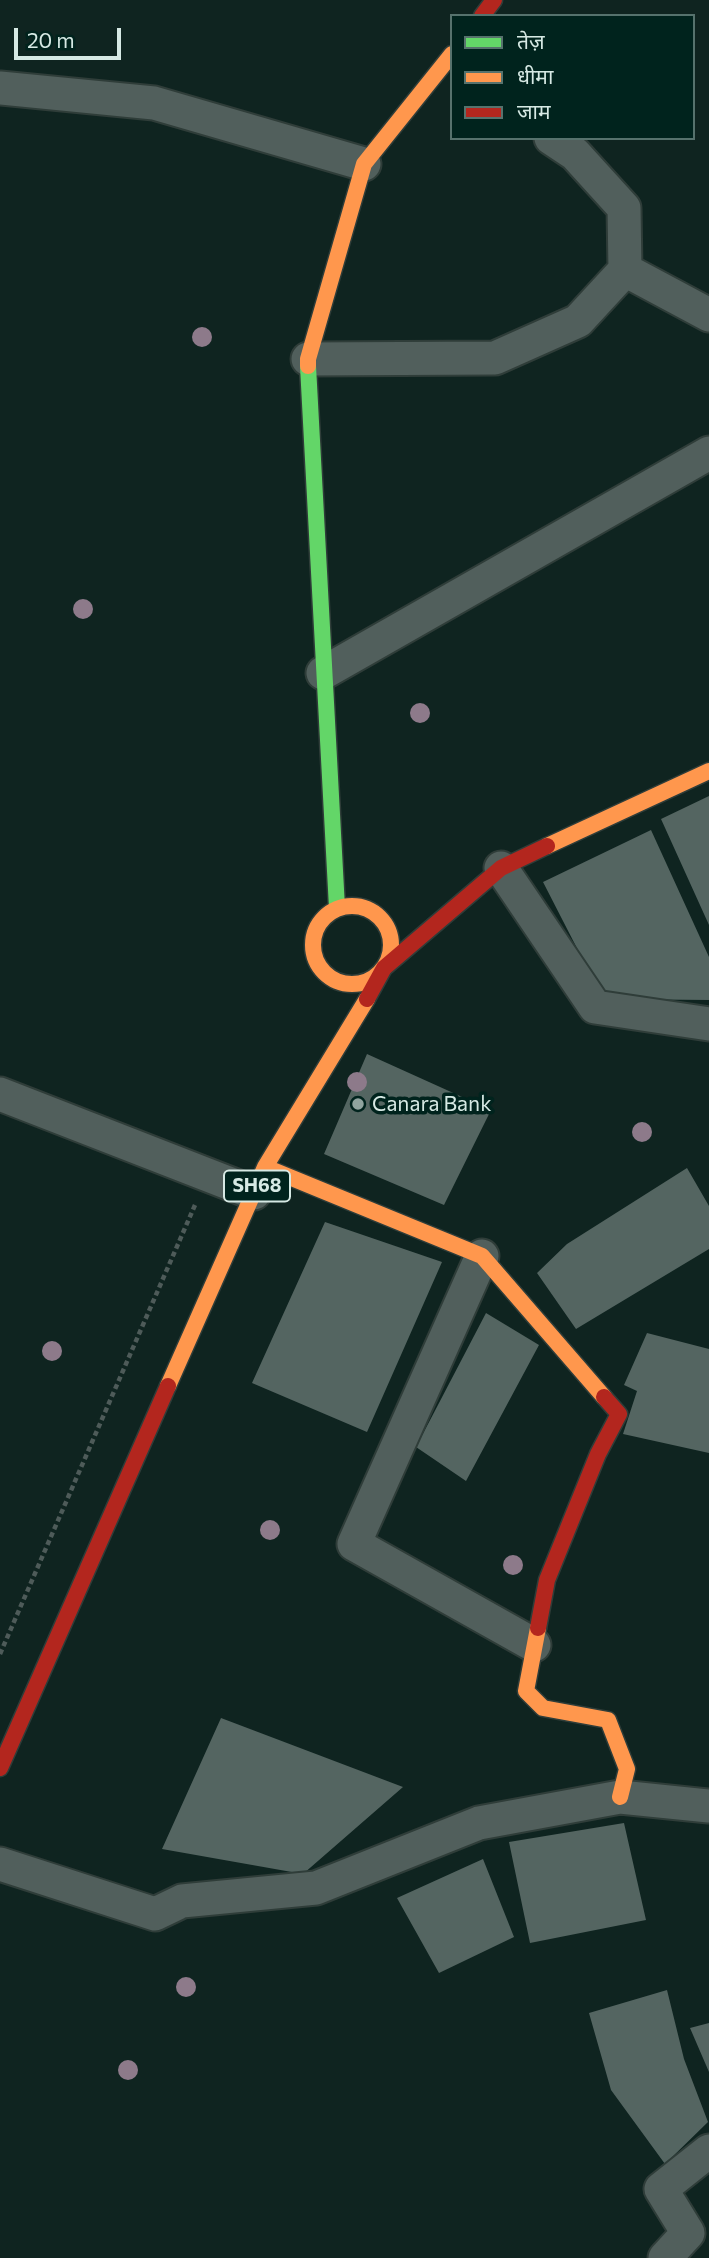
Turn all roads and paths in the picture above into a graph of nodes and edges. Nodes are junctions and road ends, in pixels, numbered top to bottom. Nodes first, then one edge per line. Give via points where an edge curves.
1 (449, 64) edge
2 (0, 88) edge
3 (554, 140) edge
4 (364, 164) junction
5 (625, 270) junction
6 (709, 315) edge
7 (308, 359) junction
8 (709, 453) edge
9 (323, 673) junction
10 (709, 771) edge
11 (501, 868) junction
12 (337, 908) junction
13 (384, 968) junction
14 (709, 1024) edge
15 (0, 1094) edge
16 (210, 1176) junction
17 (259, 1180) junction
18 (482, 1256) junction
19 (534, 1645) junction
20 (0, 1654) edge
21 (0, 1768) edge
22 (620, 1797) junction
23 (709, 1806) edge
24 (0, 1864) edge
25 (709, 2151) edge
26 (665, 2258) edge

1 - 4 main road
2 - 4 street via 154,103
3 - 5 street via 575,154 624,208
4 - 7 main road
5 - 6 street
5 - 7 street via 578,321 495,358
7 - 9 main road
8 - 9 street
9 - 12 main road
10 - 11 main road, SH68
11 - 13 main road, SH68
11 - 14 street via 594,1007
12 - 13 main road via 362,906 383,920 392,944
12 - 13 main road via 317,926 313,939 317,964 326,975 350,985 364,983
13 - 17 main road, SH68
15 - 16 street
16 - 17 street
16 - 20 path via 184,1226
17 - 18 main road
17 - 21 main road, SH68
18 - 19 main road via 619,1415 598,1454 547,1580
18 - 19 street via 354,1544
19 - 22 main road via 526,1691 543,1708 608,1720 627,1769
22 - 23 street
22 - 24 street via 479,1824 316,1888 182,1901 155,1914
25 - 26 street via 662,2189 688,2234

